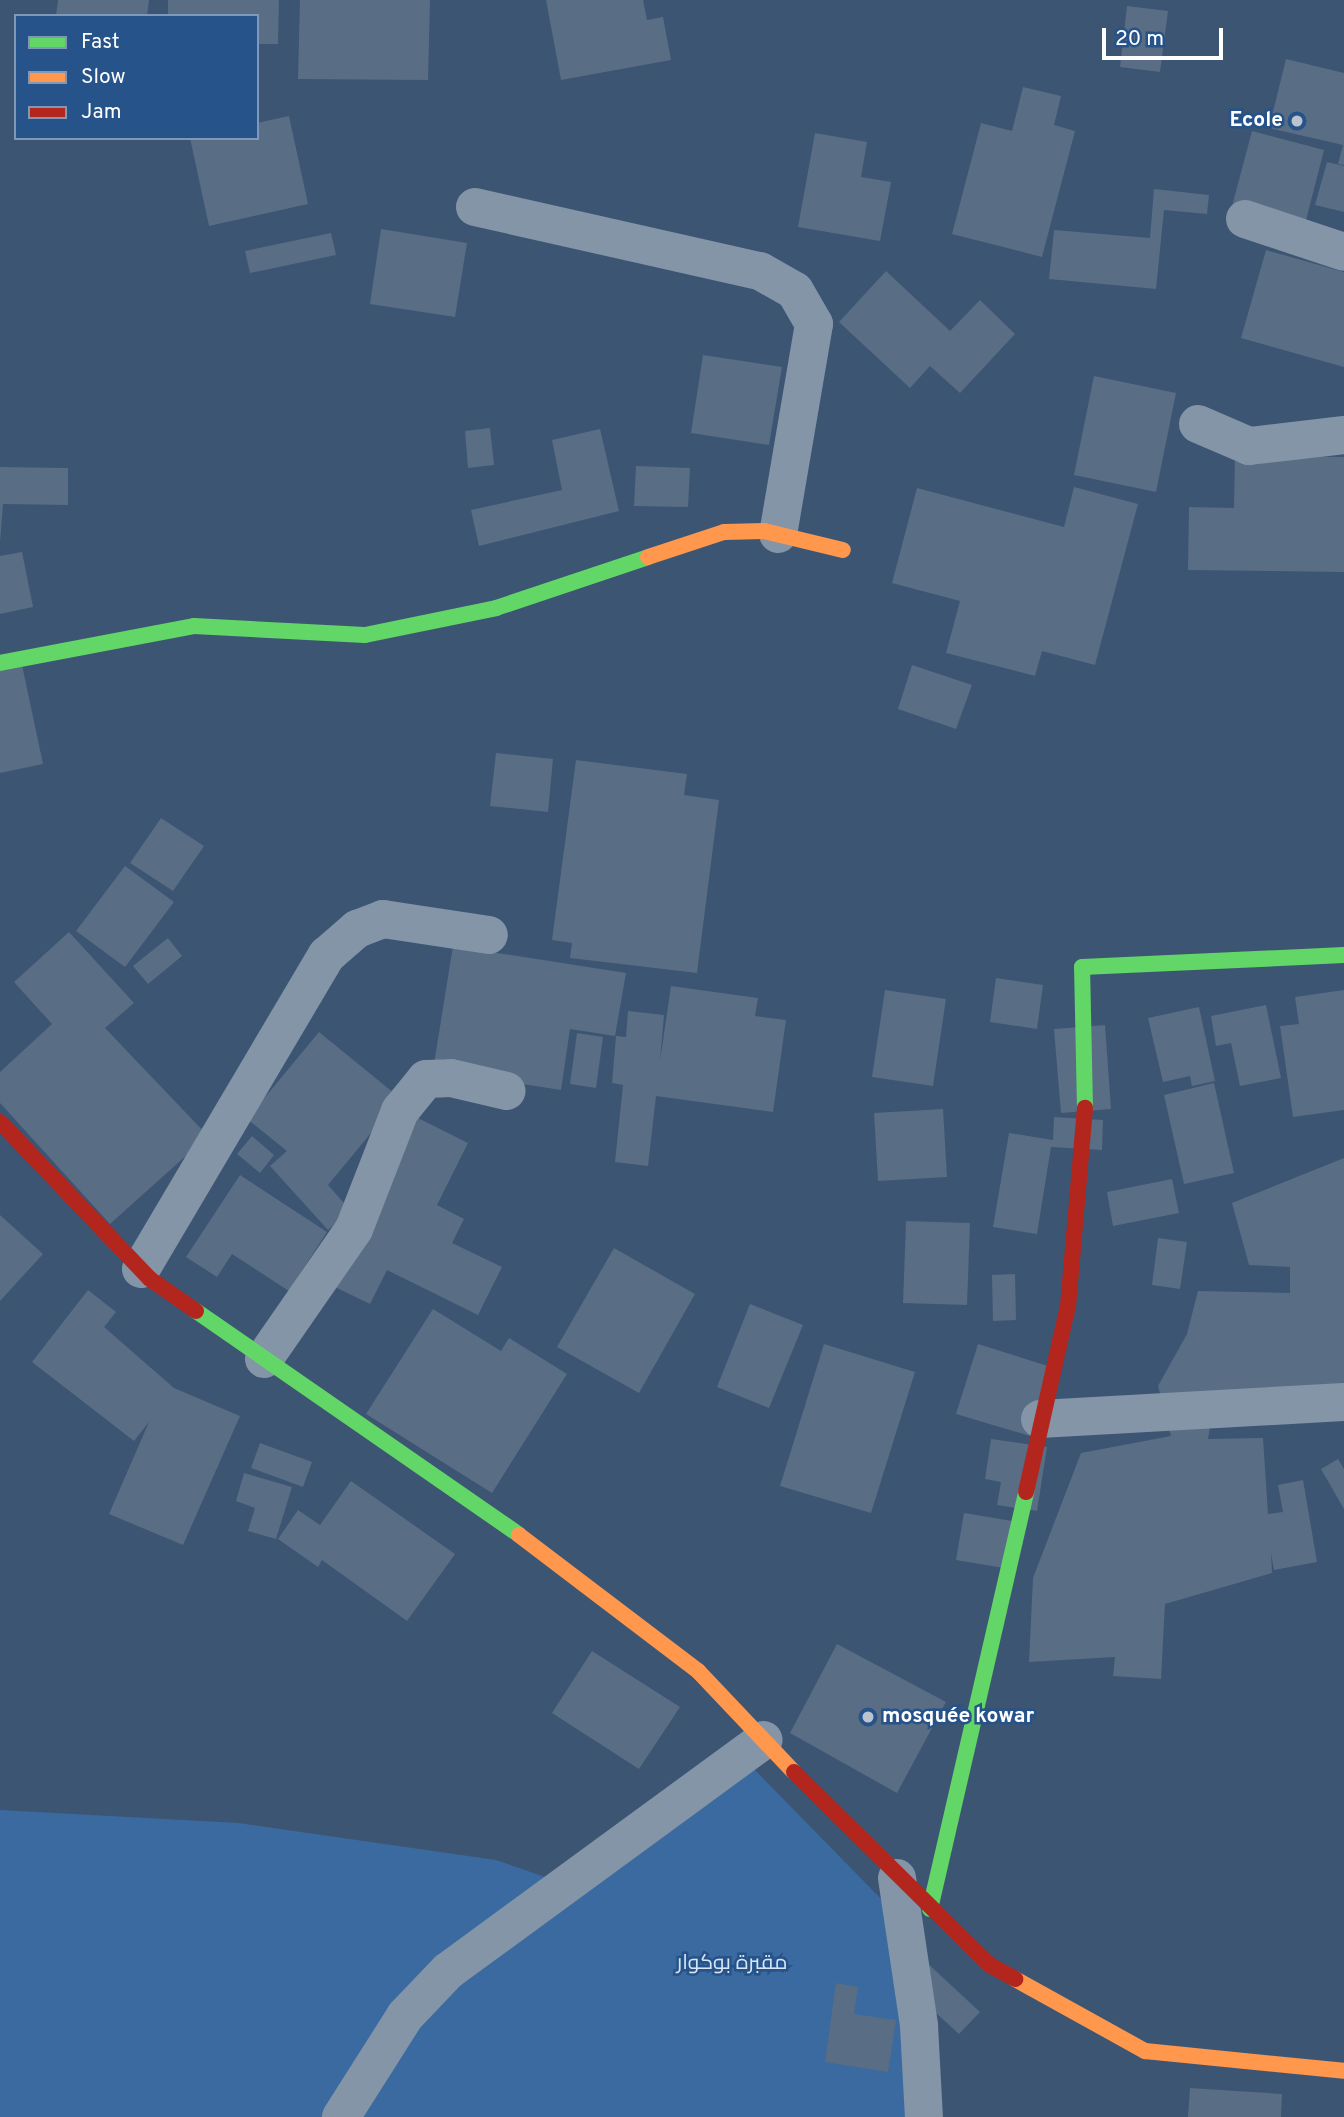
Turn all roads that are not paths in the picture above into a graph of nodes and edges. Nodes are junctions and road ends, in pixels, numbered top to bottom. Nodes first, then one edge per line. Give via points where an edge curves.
1 (475, 207) dead end
2 (1245, 219) dead end
3 (1344, 252) edge
4 (1198, 424) dead end
5 (1344, 435) edge
6 (778, 534) junction
7 (843, 550) dead end
8 (0, 663) edge
9 (489, 935) dead end
10 (1344, 955) edge
11 (507, 1091) dead end
12 (0, 1122) edge
13 (13, 1154) edge
14 (141, 1269) junction
15 (264, 1359) junction
16 (1344, 1402) edge
17 (1040, 1419) junction
18 (764, 1740) junction
19 (897, 1878) junction
20 (930, 1909) junction
21 (1344, 2071) edge
22 (341, 2117) edge
23 (924, 2117) edge

1 - 6 street via 760,271 795,291 814,324
2 - 3 street
4 - 5 street via 1249,446
6 - 7 street
6 - 8 street via 724,532 496,608 365,635 194,626
9 - 14 street via 383,919 357,929 327,956
10 - 17 street via 1082,967 1089,1066 1068,1306
11 - 15 street via 451,1078 426,1079 400,1111 354,1230
12 - 13 street
13 - 14 street
14 - 15 street
15 - 18 street via 537,1548 698,1671
16 - 17 street
17 - 20 street
18 - 19 street
18 - 22 street via 447,1971 405,2016
19 - 20 street
19 - 23 street via 919,2026
20 - 21 street via 990,1965 1145,2050

